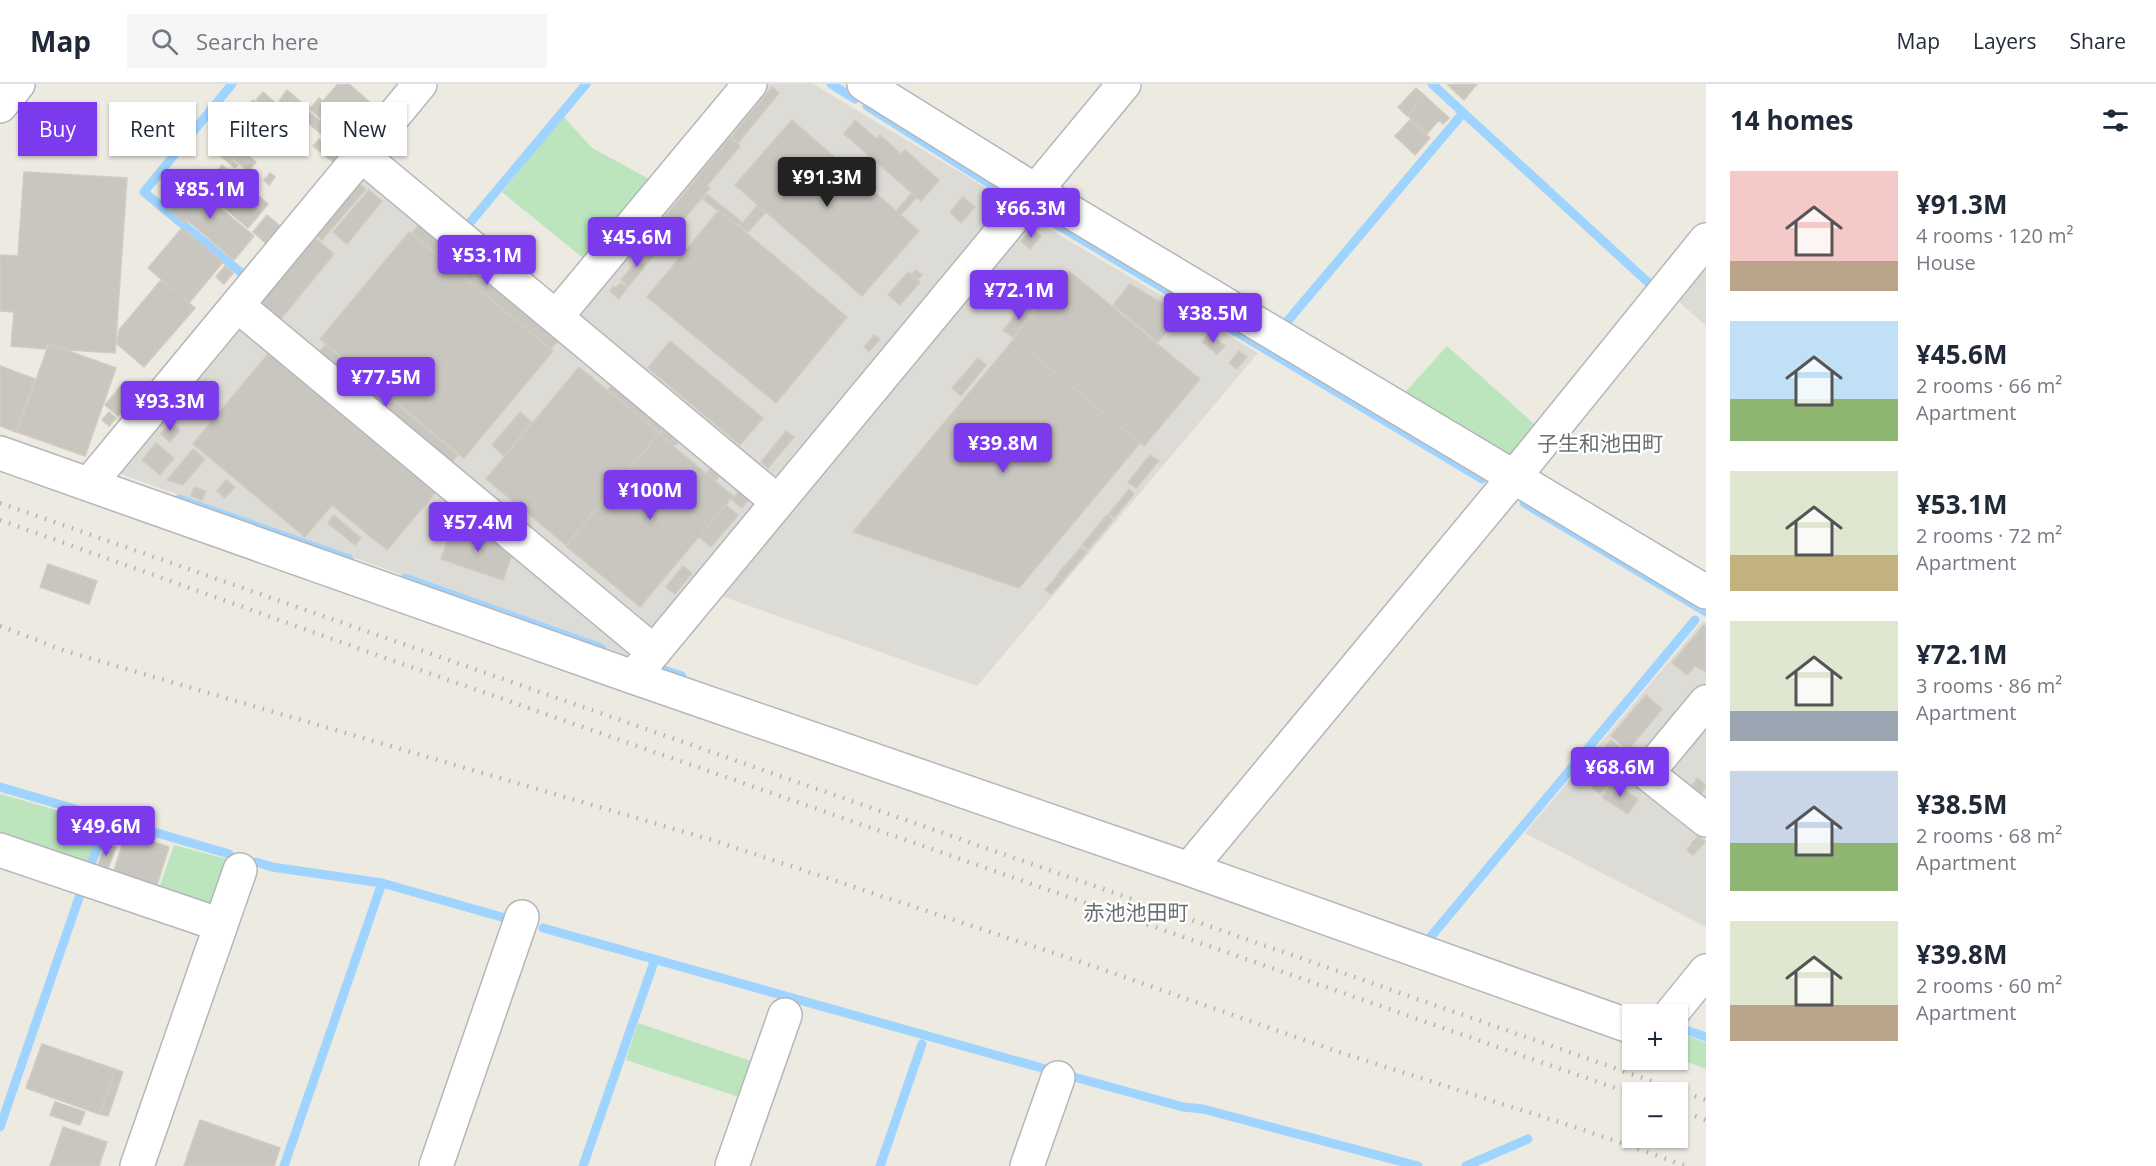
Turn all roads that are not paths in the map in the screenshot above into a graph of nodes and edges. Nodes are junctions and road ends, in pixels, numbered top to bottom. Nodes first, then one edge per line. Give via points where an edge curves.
1 (18, 84) edge
2 (420, 84) edge
3 (750, 84) edge
4 (864, 84) edge
5 (1124, 84) edge
6 (405, 102) edge
7 (0, 106) edge
8 (360, 156) edge
9 (362, 156) edge
10 (1036, 191) junction
11 (1706, 240) edge
12 (237, 305) junction
13 (556, 317) junction
14 (0, 453) edge
15 (1514, 477) junction
16 (90, 483) junction
17 (778, 502) junction
18 (1706, 592) edge
19 (654, 652) junction
20 (633, 677) junction
21 (1706, 702) edge
22 (1706, 820) edge
23 (0, 850) edge
24 (1189, 869) junction
25 (240, 870) dead end
26 (522, 917) dead end
27 (220, 925) junction
28 (1706, 971) edge
29 (1679, 1004) edge
30 (784, 1015) dead end
31 (1622, 1023) edge
32 (1058, 1078) dead end
33 (137, 1166) edge
34 (436, 1166) edge
35 (732, 1166) edge
36 (1028, 1166) edge

1 - 7 street
2 - 6 street
3 - 13 street
4 - 10 street
5 - 10 street
8 - 12 street
9 - 13 street
10 - 15 street
10 - 17 street
11 - 15 street
12 - 16 street
12 - 19 street
13 - 17 street
14 - 16 street
15 - 18 street
15 - 24 street
16 - 20 street
17 - 19 street
19 - 20 street
20 - 24 street
21 - 22 street via 1647,773
23 - 27 street
24 - 31 street
25 - 27 street
26 - 34 street
27 - 33 street
28 - 29 street
30 - 35 street
32 - 36 street

